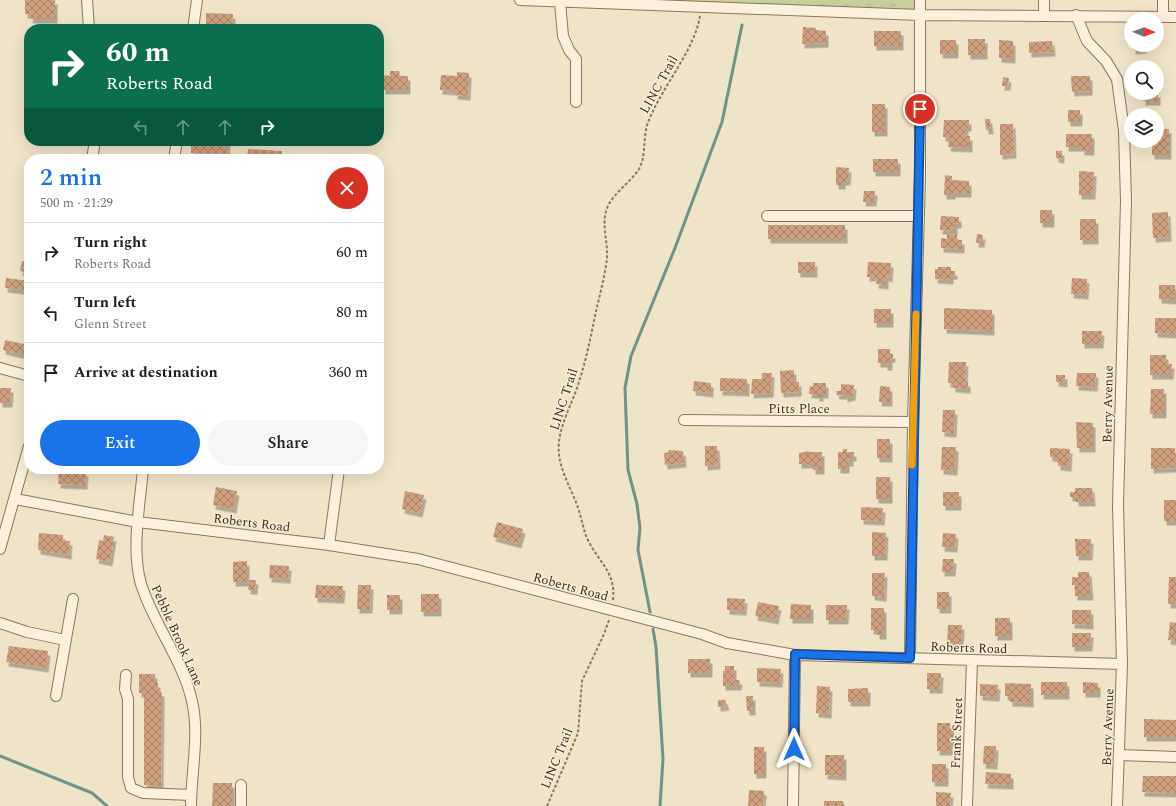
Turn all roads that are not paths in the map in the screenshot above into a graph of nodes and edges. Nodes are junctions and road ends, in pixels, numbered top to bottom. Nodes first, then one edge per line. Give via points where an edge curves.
1 (87, 0) edge
2 (196, 0) edge
3 (520, 0) edge
4 (920, 0) edge
5 (1044, 0) edge
6 (1163, 0) edge
7 (560, 2) junction
8 (1163, 12) edge
9 (920, 15) junction
10 (1076, 15) junction
11 (1044, 16) junction
12 (1124, 16) edge
13 (1164, 17) edge
14 (1176, 17) edge
15 (89, 24) edge
16 (193, 24) edge
17 (576, 102) dead end
18 (767, 216) dead end
19 (919, 216) junction
20 (0, 368) edge
21 (24, 375) edge
22 (684, 420) dead end
23 (913, 422) junction
24 (24, 465) edge
25 (143, 474) edge
26 (338, 474) edge
27 (15, 499) junction
28 (138, 522) junction
29 (329, 545) junction
30 (0, 549) edge
31 (73, 598) dead end
32 (0, 623) edge
33 (65, 640) junction
34 (795, 654) junction
35 (910, 658) junction
36 (972, 661) junction
37 (1122, 664) junction
38 (126, 675) dead end
39 (56, 696) dead end
40 (1119, 755) junction
41 (1176, 757) edge
42 (241, 784) dead end
43 (191, 795) junction
44 (191, 806) edge
45 (241, 806) edge
46 (793, 806) edge
47 (967, 806) edge
48 (1117, 806) edge

1 - 15 street
2 - 16 street
3 - 7 street
4 - 9 street
5 - 11 street
6 - 8 street
7 - 9 street
7 - 17 street via 563,36 576,59
9 - 11 street
9 - 19 street
10 - 11 street
10 - 12 street
10 - 37 street, Berry Avenue via 1087,41 1106,61 1117,79 1124,131 1126,201 1118,505
13 - 14 street
18 - 19 street
19 - 23 street
20 - 21 street
22 - 23 street, Pitts Place
23 - 35 street
24 - 27 street
25 - 28 street, Pebble Brook Lane
26 - 29 street
27 - 28 street, Roberts Road
27 - 30 street
28 - 29 street, Roberts Road
28 - 43 street, Pebble Brook Lane via 140,582 150,609 179,665 193,706 195,726
29 - 34 street, Roberts Road via 418,559 702,634 727,643
31 - 33 street
32 - 33 street
33 - 39 street
34 - 35 street, Roberts Road
34 - 46 street
35 - 36 street, Roberts Road
36 - 37 street, Roberts Road
36 - 47 street, Frank Street
37 - 40 street, Berry Avenue
38 - 43 street via 128,777 131,788 143,793
40 - 41 street
40 - 48 street, Berry Avenue
42 - 45 street
43 - 44 street, Pebble Brook Lane

